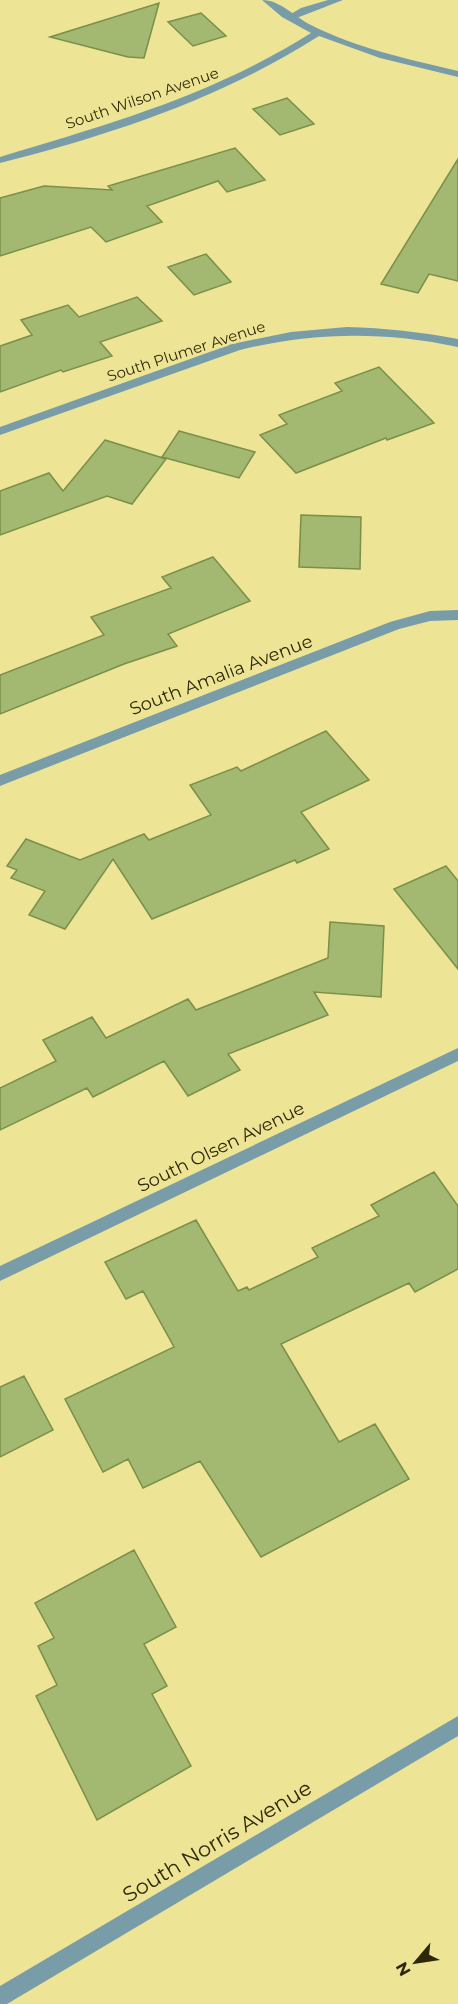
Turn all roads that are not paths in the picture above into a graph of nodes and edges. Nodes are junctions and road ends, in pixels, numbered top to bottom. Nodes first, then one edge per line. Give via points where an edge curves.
1 (267, 0) edge
2 (338, 0) edge
3 (291, 17) junction
4 (319, 32) junction
5 (458, 74) edge
6 (0, 160) edge
7 (458, 343) edge
8 (0, 431) edge
9 (458, 615) edge
10 (0, 781) edge
11 (458, 1054) edge
12 (0, 1274) edge
13 (458, 1725) edge
14 (0, 1997) edge

1 - 3 street
2 - 3 street
3 - 4 street
4 - 5 street via 377,53
4 - 6 street, South Wilson Avenue via 277,59 207,93
7 - 8 street, South Plumer Avenue via 370,330 318,331 270,338
9 - 10 street, South Amalia Avenue via 430,616 395,625
11 - 12 street, South Olsen Avenue
13 - 14 street, South Norris Avenue

